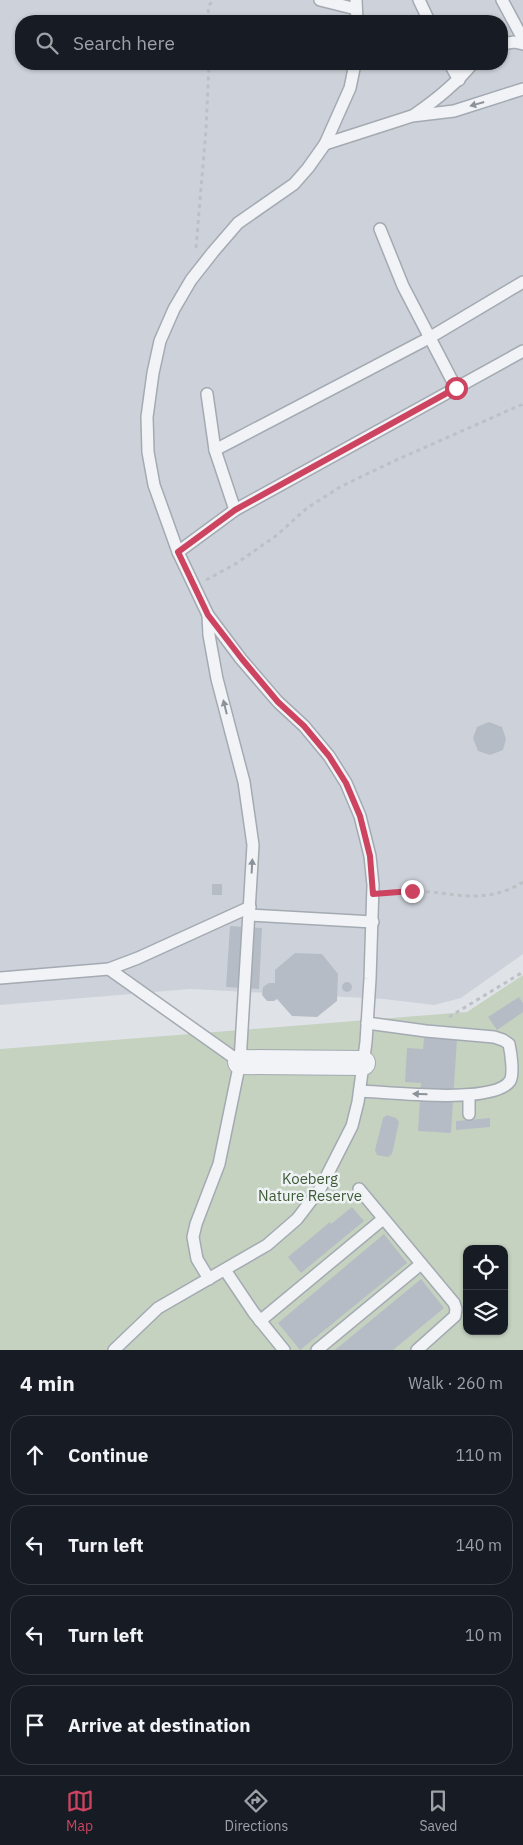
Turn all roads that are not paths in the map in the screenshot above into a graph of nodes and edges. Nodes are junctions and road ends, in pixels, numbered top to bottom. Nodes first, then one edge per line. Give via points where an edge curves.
1 (320, 0) edge
2 (418, 0) edge
3 (502, 0) edge
4 (356, 5) edge
5 (426, 15) edge
6 (523, 39) edge
7 (508, 43) edge
8 (523, 44) edge
9 (354, 70) edge
10 (453, 70) edge
11 (467, 70) edge
12 (459, 80) junction
13 (523, 88) edge
14 (412, 116) junction
15 (325, 144) junction
16 (380, 229) dead end
17 (523, 282) edge
18 (429, 338) junction
19 (523, 351) edge
20 (456, 388) junction
21 (206, 394) dead end
22 (215, 450) junction
23 (235, 510) junction
24 (178, 552) junction
25 (208, 615) junction
26 (250, 911) junction
27 (373, 922) junction
28 (109, 969) junction
29 (0, 978) edge
30 (367, 1023) junction
31 (240, 1062) junction
32 (363, 1063) junction
33 (360, 1091) junction
34 (469, 1096) junction
35 (469, 1114) dead end
36 (359, 1189) dead end
37 (383, 1219) junction
38 (421, 1264) junction
39 (225, 1270) junction
40 (209, 1279) junction
41 (260, 1321) junction
42 (114, 1350) edge
43 (284, 1350) edge
44 (317, 1350) edge
45 (417, 1350) edge

1 - 4 lane
2 - 5 lane
3 - 6 lane
7 - 8 lane
9 - 15 lane via 350,88
10 - 12 lane
11 - 12 lane
12 - 14 lane
13 -> 14 lane via 454,111
14 - 15 lane
15 - 24 lane via 294,184 238,224 212,252 174,309 160,341 152,373 147,418 148,452 154,485
16 - 18 lane
17 - 18 lane
18 - 20 lane
18 - 22 lane
19 - 20 lane
20 - 23 lane
21 - 22 lane
22 - 23 lane
23 - 24 lane
24 - 25 lane
26 -> 25 lane via 253,845 244,782 218,679
25 - 27 lane via 278,702 329,756 346,783 360,816 368,848
26 - 27 lane
26 - 28 lane
26 - 31 lane
27 - 30 lane
28 - 29 lane
28 - 31 lane
30 - 32 lane
30 - 34 lane via 494,1037 509,1044 511,1080 505,1087
31 - 32 street
31 - 40 lane via 219,1164 193,1237 197,1259
32 - 33 lane
34 -> 33 lane
33 - 39 lane via 352,1126 320,1189 297,1219 266,1245
34 - 35 lane
36 - 37 lane
37 - 38 lane
37 - 41 lane
38 - 44 lane
38 - 45 lane via 456,1309 455,1316
39 - 40 lane
39 - 41 lane
40 - 42 lane via 158,1308
41 - 43 lane

